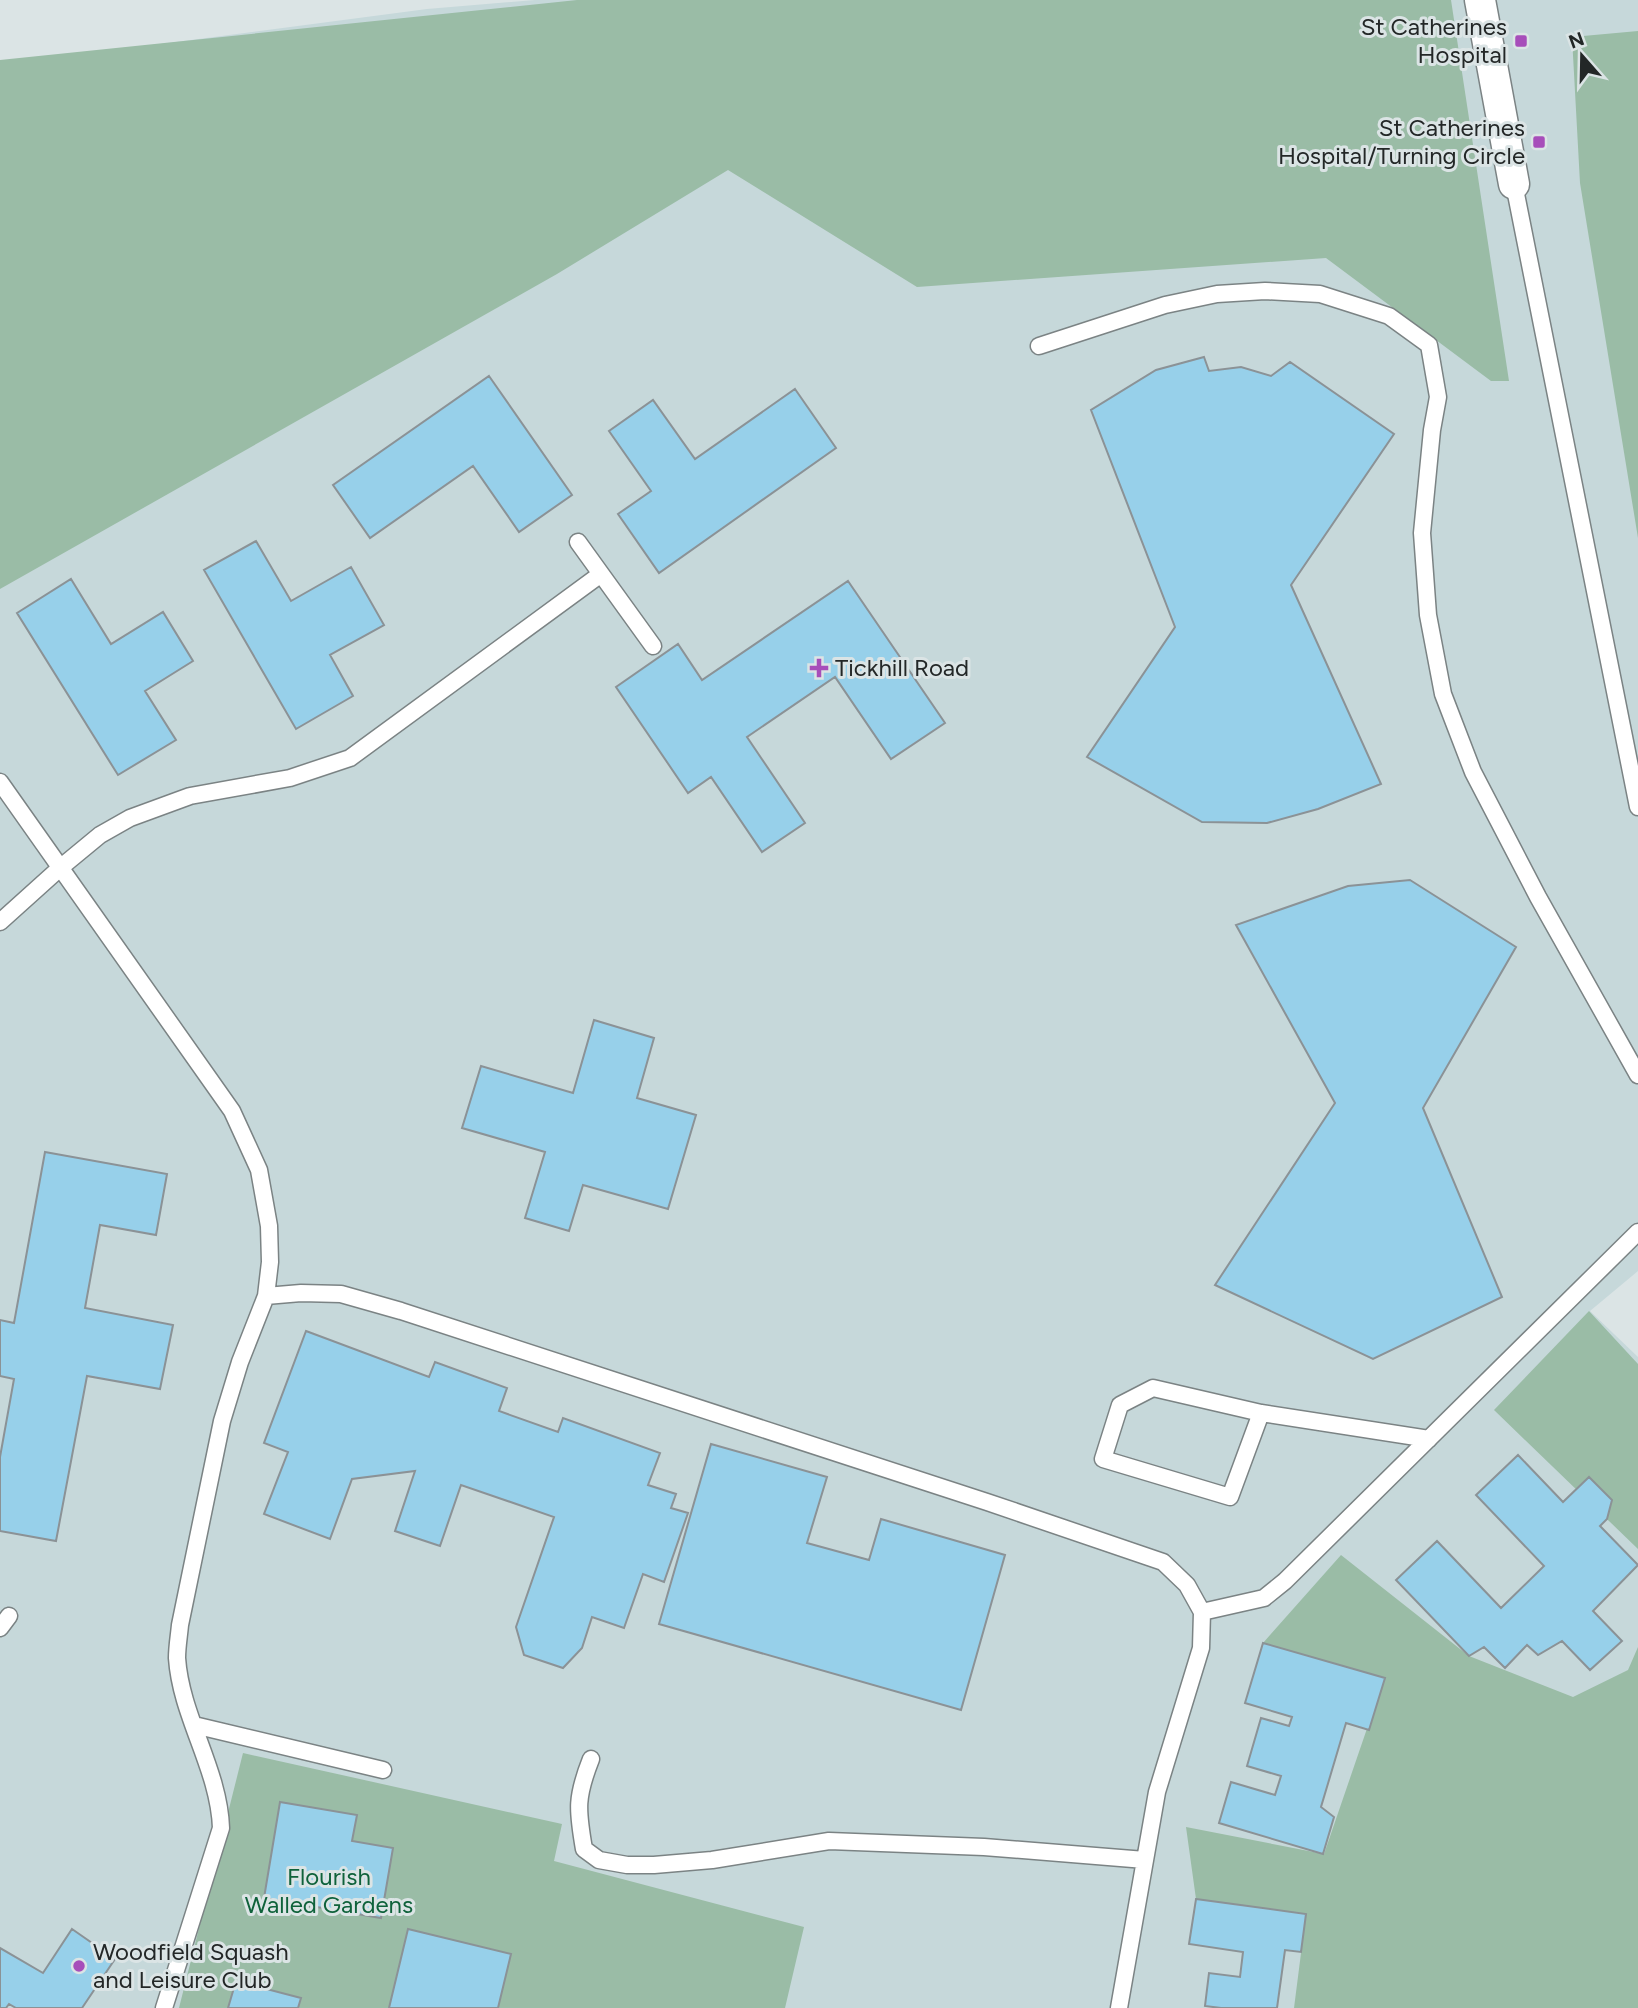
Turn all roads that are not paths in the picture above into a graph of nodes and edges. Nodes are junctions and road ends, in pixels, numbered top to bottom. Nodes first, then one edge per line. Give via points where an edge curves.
1 (1480, 0) edge
2 (1514, 184) joint
3 (1039, 346) dead end
4 (578, 542) dead end
5 (601, 574) junction
6 (653, 646) dead end
7 (0, 782) edge
8 (1638, 807) edge
9 (60, 868) junction
10 (0, 922) edge
11 (1638, 1074) edge
12 (1638, 1232) edge
13 (265, 1296) junction
14 (1261, 1413) junction
15 (1429, 1439) junction
16 (1202, 1612) junction
17 (194, 1725) junction
18 (591, 1759) dead end
19 (383, 1770) dead end
20 (1145, 1860) junction
21 (164, 2008) edge
22 (1119, 2008) edge

1 - 2 street
2 - 8 lane
3 - 11 lane via 1165,305 1217,294 1265,291 1320,294 1378,312 1429,345 1438,397 1422,533 1428,615 1443,694 1479,783
4 - 5 lane
5 - 6 lane
5 - 9 lane via 350,758 290,778 190,796 156,808 100,835
7 - 9 lane
9 - 10 lane
9 - 13 lane via 232,1111 259,1170 267,1214 270,1262
12 - 15 lane
13 - 16 lane via 341,1294 401,1311 999,1506 1163,1562 1187,1585
13 - 17 lane via 222,1421 180,1625 177,1657
14 - 14 lane via 1153,1388 1120,1405 1103,1459 1230,1497
14 - 15 lane
15 - 16 lane via 1264,1598
16 - 20 lane via 1201,1648 1157,1792
17 - 19 lane
17 - 21 lane via 220,1803 221,1828
18 - 20 lane via 578,1797 579,1822 584,1849 599,1860 654,1865 829,1841
20 - 22 lane

